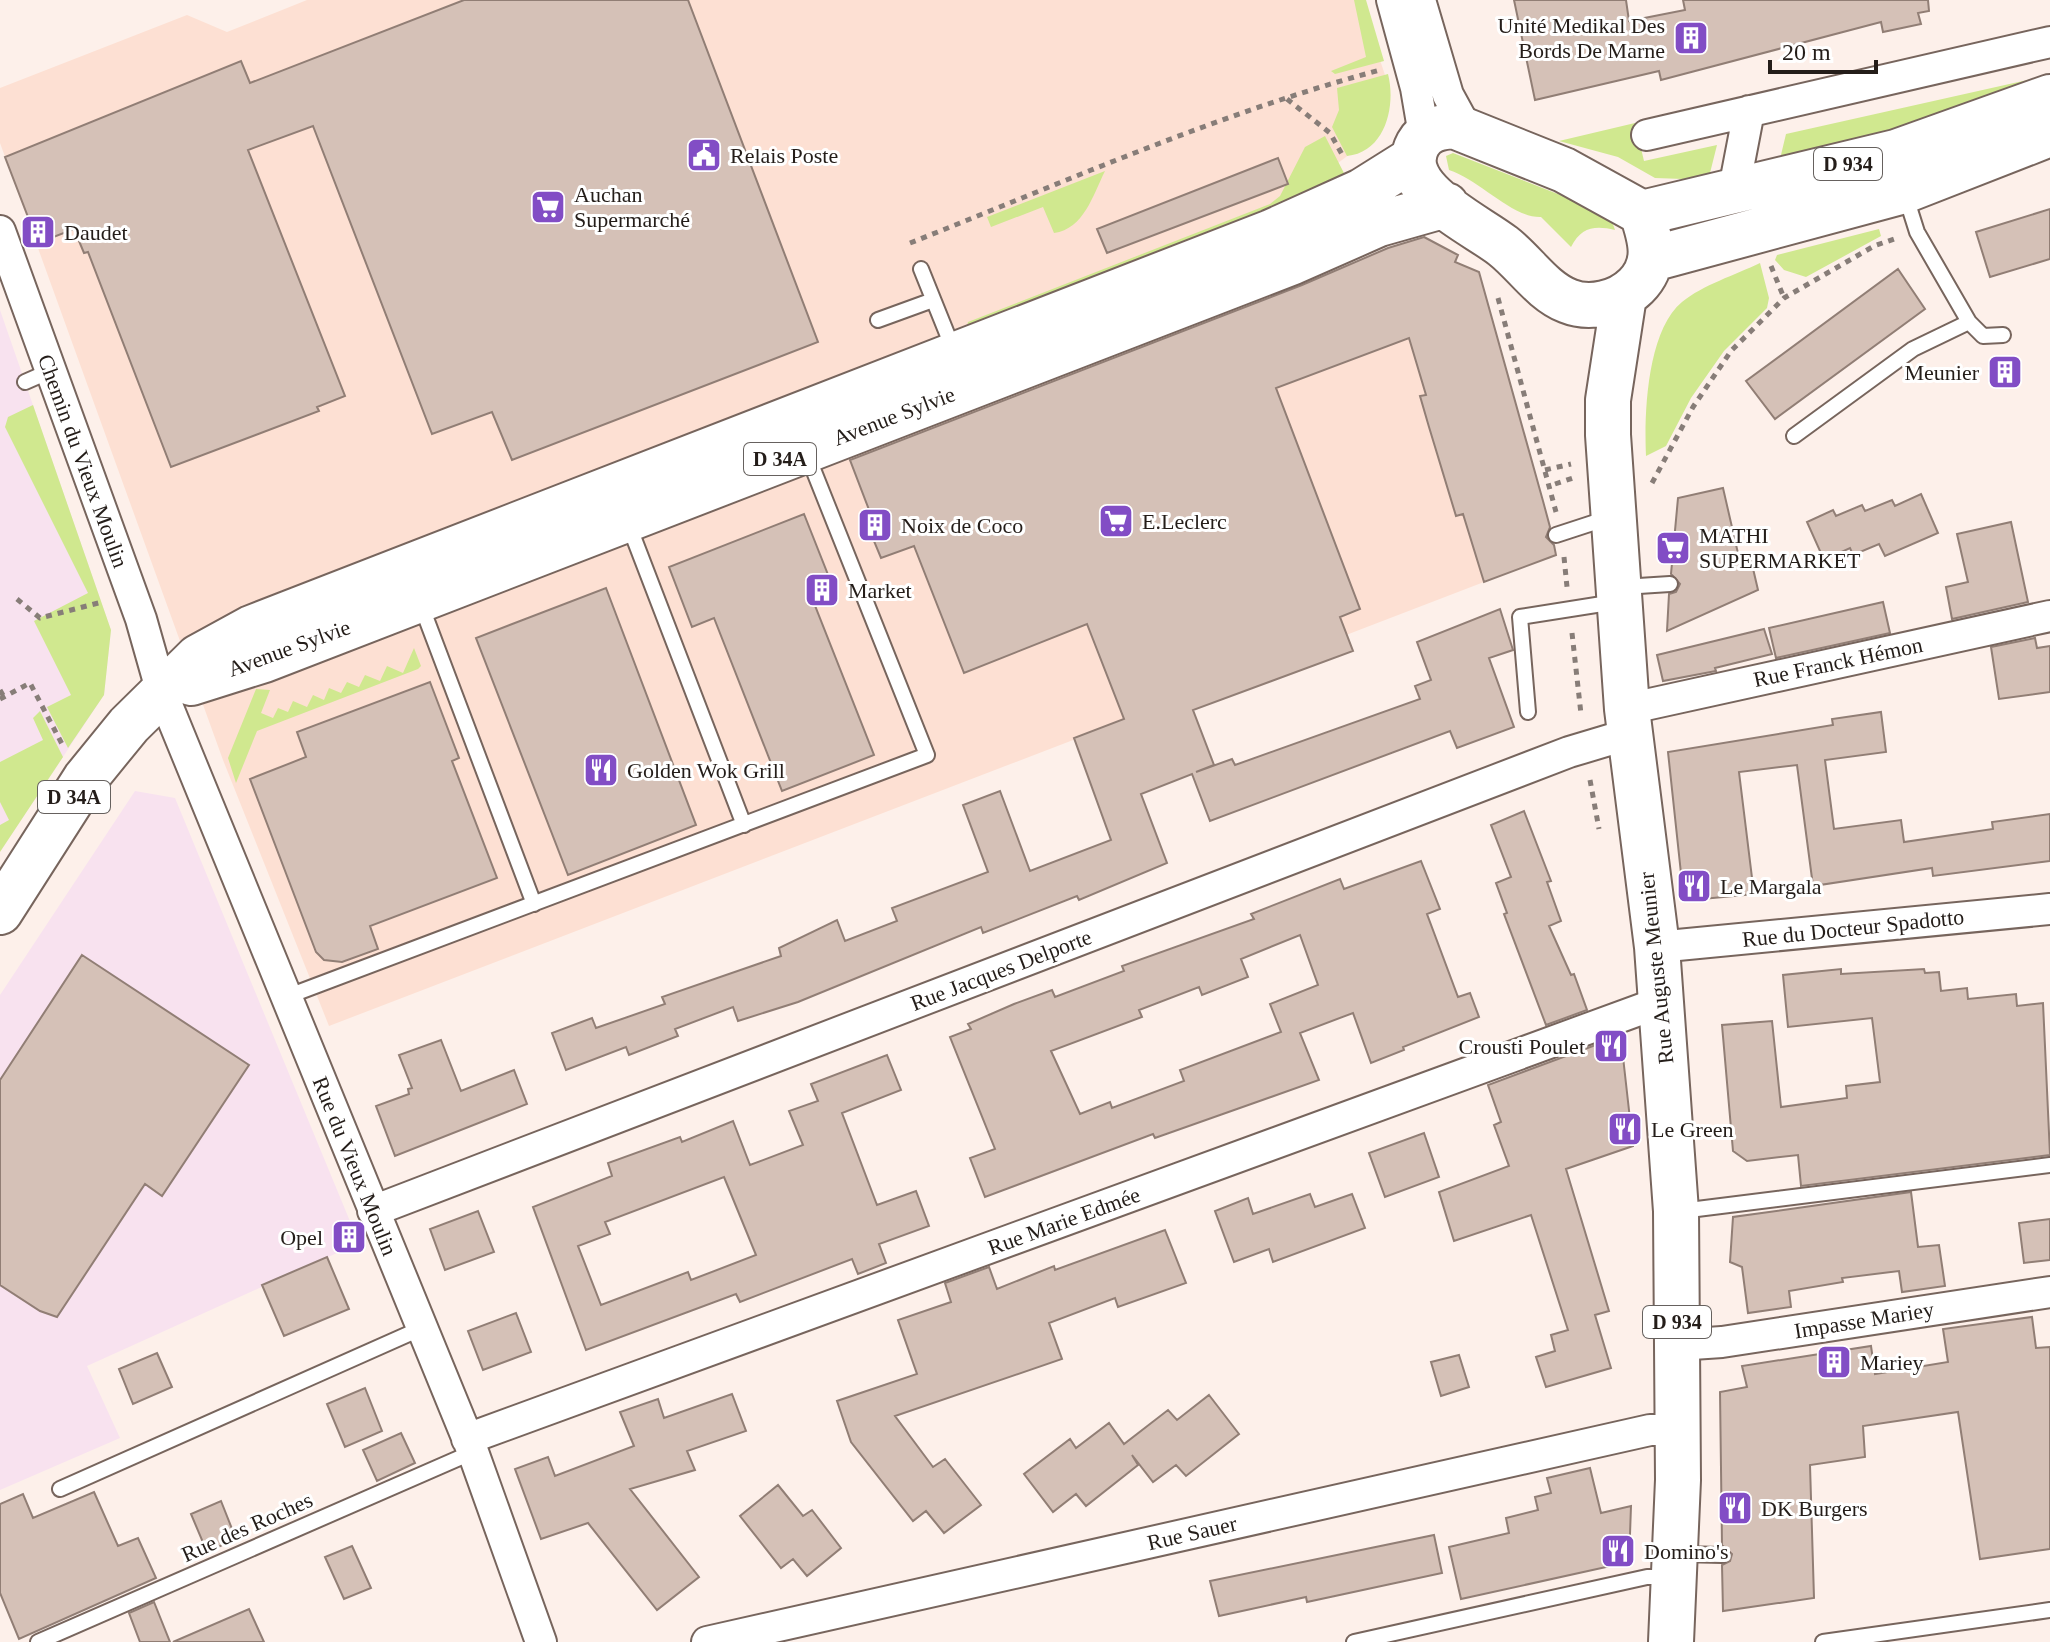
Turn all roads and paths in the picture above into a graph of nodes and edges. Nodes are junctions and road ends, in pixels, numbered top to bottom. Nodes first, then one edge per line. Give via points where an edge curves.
1 (1392, 0) edge
2 (1420, 0) edge
3 (2050, 42) edge
4 (1382, 69) dead end
5 (2050, 97) edge
6 (1287, 98) junction
7 (1749, 111) junction
8 (1466, 128) junction
9 (1330, 133) dead end
10 (2050, 134) edge
11 (1647, 135) dead end
12 (1419, 147) junction
13 (1734, 189) junction
14 (1904, 191) junction
15 (1446, 205) junction
16 (1642, 213) junction
17 (0, 231) edge
18 (1917, 232) junction
19 (910, 243) dead end
20 (1652, 259) junction
21 (1769, 261) dead end
22 (921, 269) dead end
23 (1496, 292) dead end
24 (1624, 296) junction
25 (1784, 298) junction
26 (933, 300) junction
27 (878, 320) dead end
28 (1969, 322) junction
29 (2003, 335) dead end
30 (956, 355) junction
31 (1794, 436) dead end
32 (806, 450) junction
33 (1545, 470) dead end
34 (1630, 505) junction
35 (627, 518) junction
36 (1556, 535) dead end
37 (1670, 584) dead end
38 (1618, 595) junction
39 (17, 599) dead end
40 (110, 605) dead end
41 (426, 616) junction
42 (2050, 616) edge
43 (0, 690) edge
44 (162, 693) junction
45 (2, 698) edge
46 (1528, 712) dead end
47 (1628, 722) junction
48 (66, 752) dead end
49 (744, 825) junction
50 (534, 904) junction
51 (2050, 909) edge
52 (0, 912) edge
53 (1657, 947) junction
54 (286, 997) junction
55 (1661, 1002) junction
56 (2050, 1165) edge
57 (373, 1211) junction
58 (1676, 1211) junction
59 (2050, 1292) edge
60 (422, 1328) junction
61 (1677, 1345) junction
62 (1676, 1430) junction
63 (470, 1445) junction
64 (60, 1489) dead end
65 (1722, 1555) dead end
66 (1674, 1566) junction
67 (2050, 1610) edge
68 (38, 1642) edge
69 (541, 1642) edge
70 (707, 1642) edge
71 (1354, 1642) edge
72 (1671, 1642) edge
73 (1823, 1642) edge

1 - 12 street via 1416,88
2 - 8 street via 1448,95
3 - 7 street
4 - 6 path
5 - 13 main road, D 934 via 1896,152
6 - 9 path
6 - 19 path
7 - 11 street
7 - 13 street
8 - 12 main road via 1443,127
8 - 16 main road via 1564,170
10 - 14 main road, D 934
12 - 15 main road via 1414,170 1423,188
12 - 30 main road, Avenue Sylvie / D 34A via 1362,191 1271,232
13 - 16 main road, D 934
14 - 18 lane
14 - 20 main road, D 934
15 - 24 main road via 1571,303 1608,303
15 - 32 main road, Avenue Sylvie / D 34A via 1379,224 1210,304
16 - 20 main road
17 - 44 street, Chemin du Vieux Moulin via 37,376 141,619
18 - 25 path via 1874,246
18 - 28 lane
20 - 24 main road via 1645,275
21 - 25 path
22 - 26 lane
23 - 33 path
24 - 34 main road, Rue Auguste Meunier / D 934 via 1608,400
25 - 34 path via 1731,351
26 - 27 lane
26 - 30 lane
28 - 29 lane via 1983,336
28 - 31 lane via 1913,349
30 - 44 main road, Avenue Sylvie / D 34A via 251,628 198,657
32 - 35 main road, Avenue Sylvie / D 34A
32 - 49 lane via 927,755
34 - 36 lane
34 - 38 main road, Rue Auguste Meunier / D 934
35 - 41 main road, Avenue Sylvie / D 34A
35 - 49 lane
37 - 38 lane
38 - 46 lane via 1520,617
38 - 47 main road, Rue Auguste Meunier / D 934
39 - 40 path via 40,618 101,602
41 - 44 main road, Avenue Sylvie / D 34A
41 - 50 lane
42 - 47 street, Rue Franck Hémon
43 - 45 path
44 - 52 main road, Avenue Sylvie / D 34A via 85,779
44 - 54 street, Rue du Vieux Moulin
45 - 48 path via 30,683
47 - 53 main road, Rue Auguste Meunier / D 934
47 - 57 street, Rue Jacques Delporte via 1539,764
49 - 50 lane
50 - 54 lane
51 - 53 street, Rue du Docteur Spadotto
53 - 55 main road, Rue Auguste Meunier / D 934
54 - 57 street, Rue du Vieux Moulin
55 - 58 main road, Rue Auguste Meunier / D 934
55 - 63 street, Rue Marie Edmée
56 - 58 lane
57 - 60 street, Rue du Vieux Moulin
58 - 61 main road, Rue Auguste Meunier / D 934
59 - 61 street, Impasse Mariey
60 - 63 street, Rue du Vieux Moulin
60 - 64 lane
61 - 62 main road, Rue Auguste Meunier / D 934
62 - 66 main road, Rue Auguste Meunier / D 934
62 - 70 street, Rue Sauer via 1650,1430
63 - 68 lane, Rue des Roches
63 - 69 street, Rue du Vieux Moulin
65 - 66 lane
66 - 71 lane via 1647,1577
66 - 72 main road, Rue Auguste Meunier / D 934
67 - 73 lane

